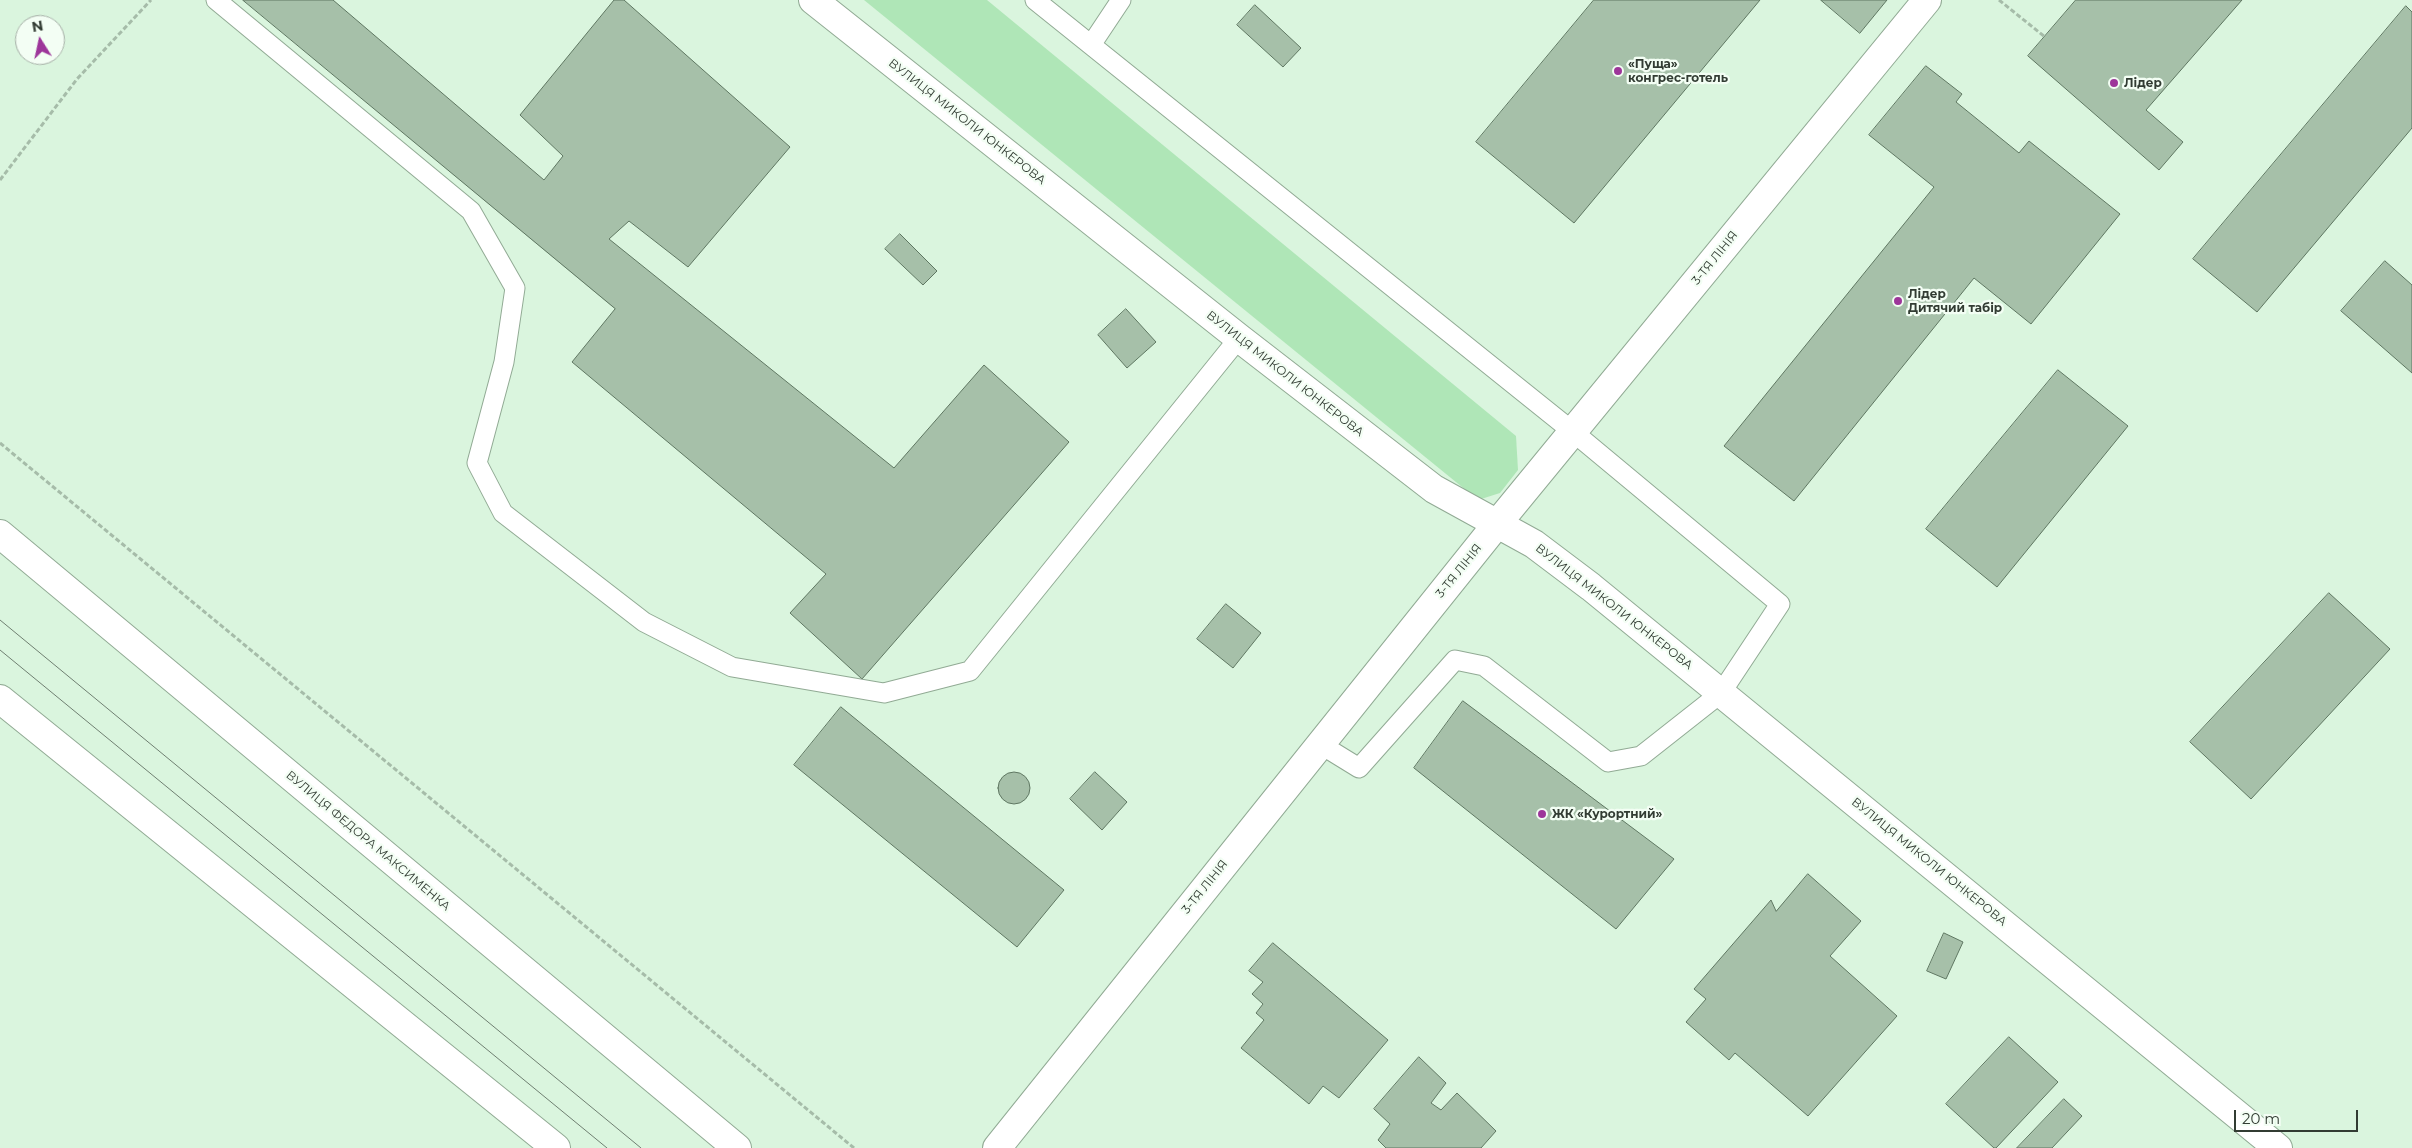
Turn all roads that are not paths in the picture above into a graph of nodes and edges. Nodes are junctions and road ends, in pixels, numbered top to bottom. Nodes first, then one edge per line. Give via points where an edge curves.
1 (216, 0) edge
2 (814, 0) edge
3 (1035, 0) edge
4 (1121, 0) edge
5 (1927, 0) edge
6 (1091, 45) junction
7 (1239, 338) junction
8 (1572, 431) junction
9 (1497, 524) junction
10 (0, 534) edge
11 (1721, 693) junction
12 (0, 699) edge
13 (1320, 744) junction
14 (556, 1148) edge
15 (737, 1148) edge
16 (997, 1148) edge
17 (2278, 1148) edge

1 - 7 lane via 471,211 515,288 504,362 477,463 503,513 644,622 732,667 884,693 970,671
2 - 7 street, ВУЛИЦЯ МИКОЛИ ЮНКЕРОВА
3 - 6 lane
4 - 6 lane
5 - 8 street, 3-ТЯ ЛІНІЯ
6 - 8 lane
7 - 9 street, ВУЛИЦЯ МИКОЛИ ЮНКЕРОВА via 1434,489
8 - 9 street, 3-ТЯ ЛІНІЯ
8 - 11 lane via 1780,604
9 - 11 street, ВУЛИЦЯ МИКОЛИ ЮНКЕРОВА via 1541,549
9 - 13 street, 3-ТЯ ЛІНІЯ
10 - 15 street, ВУЛИЦЯ ФЕДОРА МАКСИМЕНКА
11 - 13 lane via 1641,756 1608,762 1484,666 1455,660 1359,768
11 - 17 street, ВУЛИЦЯ МИКОЛИ ЮНКЕРОВА
12 - 14 street
13 - 16 street, 3-ТЯ ЛІНІЯ

